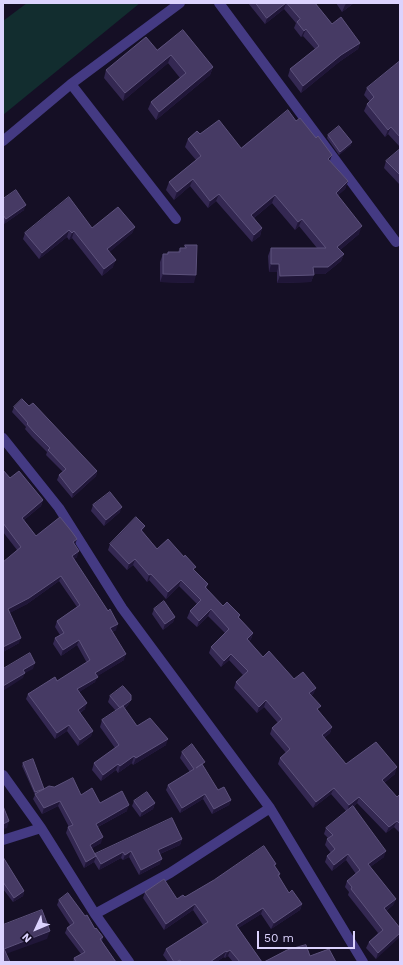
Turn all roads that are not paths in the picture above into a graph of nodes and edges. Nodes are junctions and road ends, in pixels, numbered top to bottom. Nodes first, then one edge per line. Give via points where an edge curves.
1 (180, 3) edge
2 (219, 3) edge
3 (71, 84) junction
4 (3, 141) edge
5 (176, 219) dead end
6 (396, 242) dead end
7 (3, 438) edge
8 (3, 775) edge
9 (270, 808) junction
10 (41, 828) junction
11 (3, 840) edge
12 (95, 914) junction
13 (129, 962) edge
14 (363, 962) edge

1 - 3 street
2 - 6 street
3 - 4 street
3 - 5 street
7 - 9 street via 59,508 122,608
8 - 10 street
9 - 12 street via 170,873
9 - 14 street
10 - 11 street
10 - 12 street
12 - 13 street

